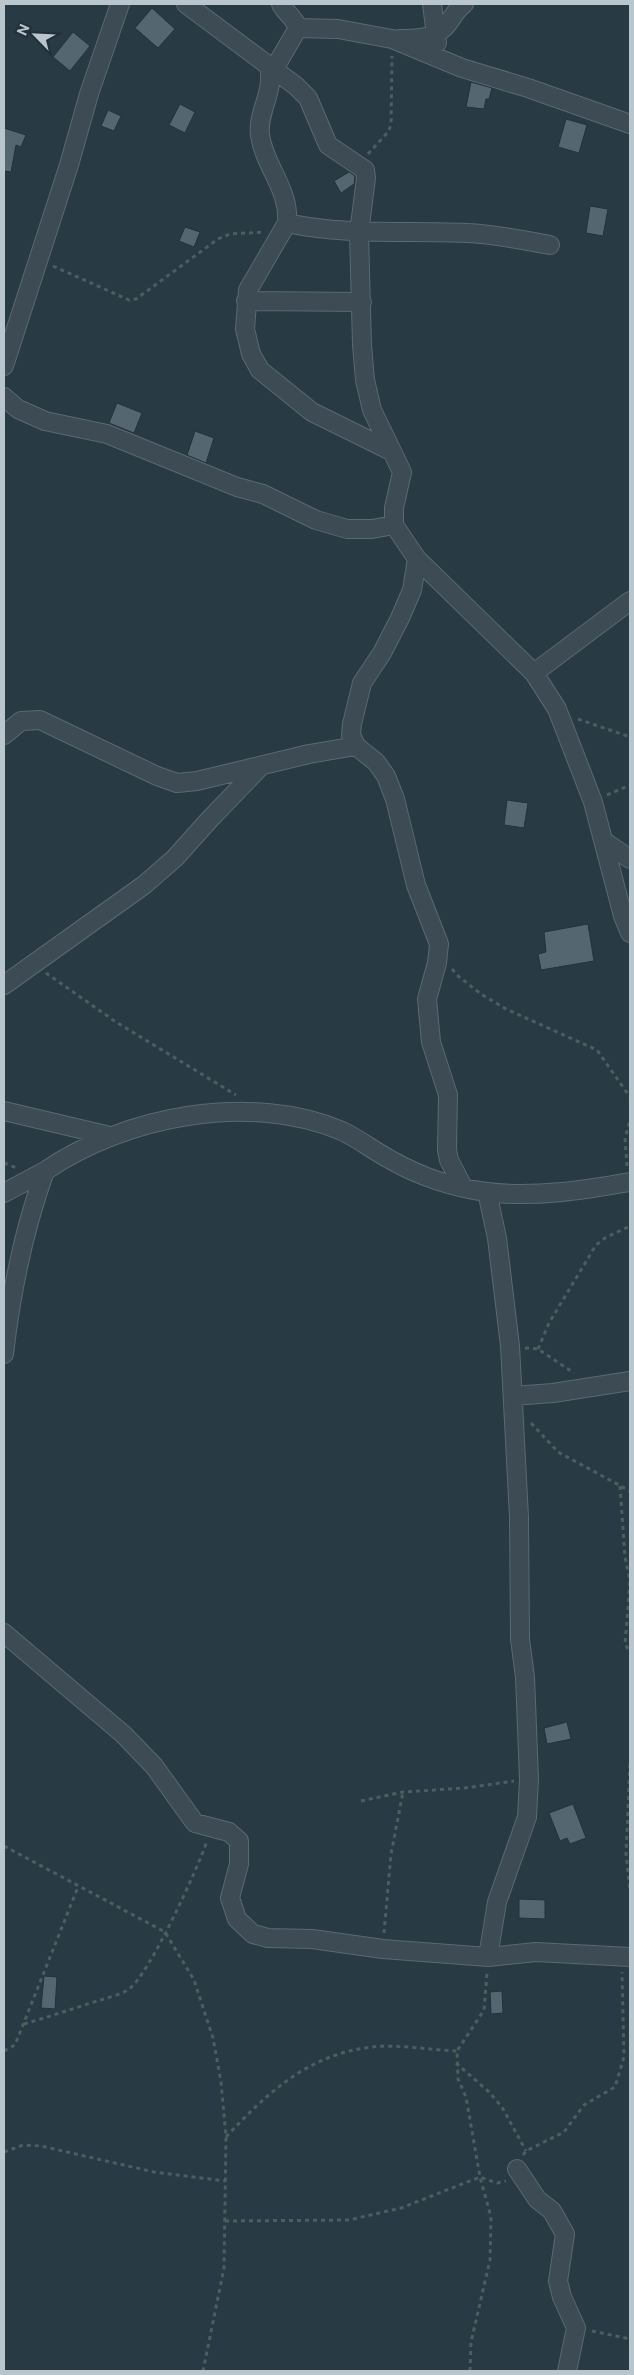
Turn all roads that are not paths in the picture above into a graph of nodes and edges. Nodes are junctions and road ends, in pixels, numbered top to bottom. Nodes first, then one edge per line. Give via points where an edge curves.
1 (120, 4) edge
2 (186, 4) edge
3 (281, 4) edge
4 (432, 4) edge
5 (464, 4) edge
6 (298, 28) junction
7 (436, 32) junction
8 (392, 39) junction
9 (438, 57) junction
10 (272, 68) junction
11 (630, 124) edge
12 (284, 228) junction
13 (359, 233) junction
14 (550, 245) dead end
15 (246, 301) junction
16 (362, 302) junction
17 (4, 366) edge
18 (4, 397) edge
19 (391, 451) junction
20 (394, 525) junction
21 (417, 559) junction
22 (630, 602) edge
23 (534, 673) junction
24 (4, 735) edge
25 (356, 746) junction
26 (260, 767) junction
27 (605, 842) junction
28 (630, 859) edge
29 (630, 933) edge
30 (4, 985) edge
31 (4, 1111) edge
32 (110, 1136) junction
33 (45, 1171) junction
34 (629, 1182) edge
35 (463, 1186) junction
36 (487, 1192) junction
37 (4, 1193) edge
38 (4, 1354) edge
39 (630, 1381) edge
40 (513, 1399) junction
41 (4, 1633) edge
42 (488, 1957) junction
43 (626, 1957) edge
44 (516, 2169) road end
45 (568, 2371) edge

1 - 17 street
2 - 10 street
3 - 6 street via 285,12 295,19
4 - 7 street
5 - 7 street via 443,29
6 - 8 street via 338,29
6 - 10 street
7 - 8 street via 423,38
7 - 9 street
8 - 9 street
9 - 11 street
10 - 12 street via 260,134 285,197 288,212
10 - 13 street via 308,98 328,145 365,170
12 - 13 street
12 - 15 street via 248,290
13 - 14 street via 468,233
13 - 16 street
15 - 16 street
15 - 19 street via 245,329 251,354 260,370 312,412
16 - 19 street via 365,380 372,410
18 - 20 street via 18,409 45,420 107,434 237,487 263,494 316,520 347,530 372,530
19 - 20 street via 402,472 394,508
20 - 21 street
21 - 23 street
21 - 25 street via 412,590 403,611 358,695 351,735
22 - 23 street
23 - 27 street via 557,709
24 - 26 street via 21,721 40,720 177,783 197,782
25 - 26 street
25 - 35 street via 376,762 386,776 395,799 416,885 439,944 429,989 431,1042 448,1095 449,1160
26 - 30 street via 175,858 144,885
27 - 28 street
27 - 29 street
31 - 32 street
32 - 33 street
32 - 35 street via 166,1119 227,1112 266,1113 342,1131 416,1174
33 - 37 street
33 - 38 street via 18,1270 6,1326
34 - 36 street via 536,1195
35 - 36 street
36 - 40 street via 497,1238
39 - 40 street
40 - 42 street via 520,1517 520,1638 525,1677 529,1779 527,1816 497,1902
41 - 42 street via 123,1734 154,1766 195,1823 229,1832 239,1841 239,1864 230,1898 237,1919 244,1928 268,1938 312,1939 382,1949
42 - 43 street via 536,1952
44 - 45 street via 538,2199 552,2211 565,2234 558,2281 576,2328

